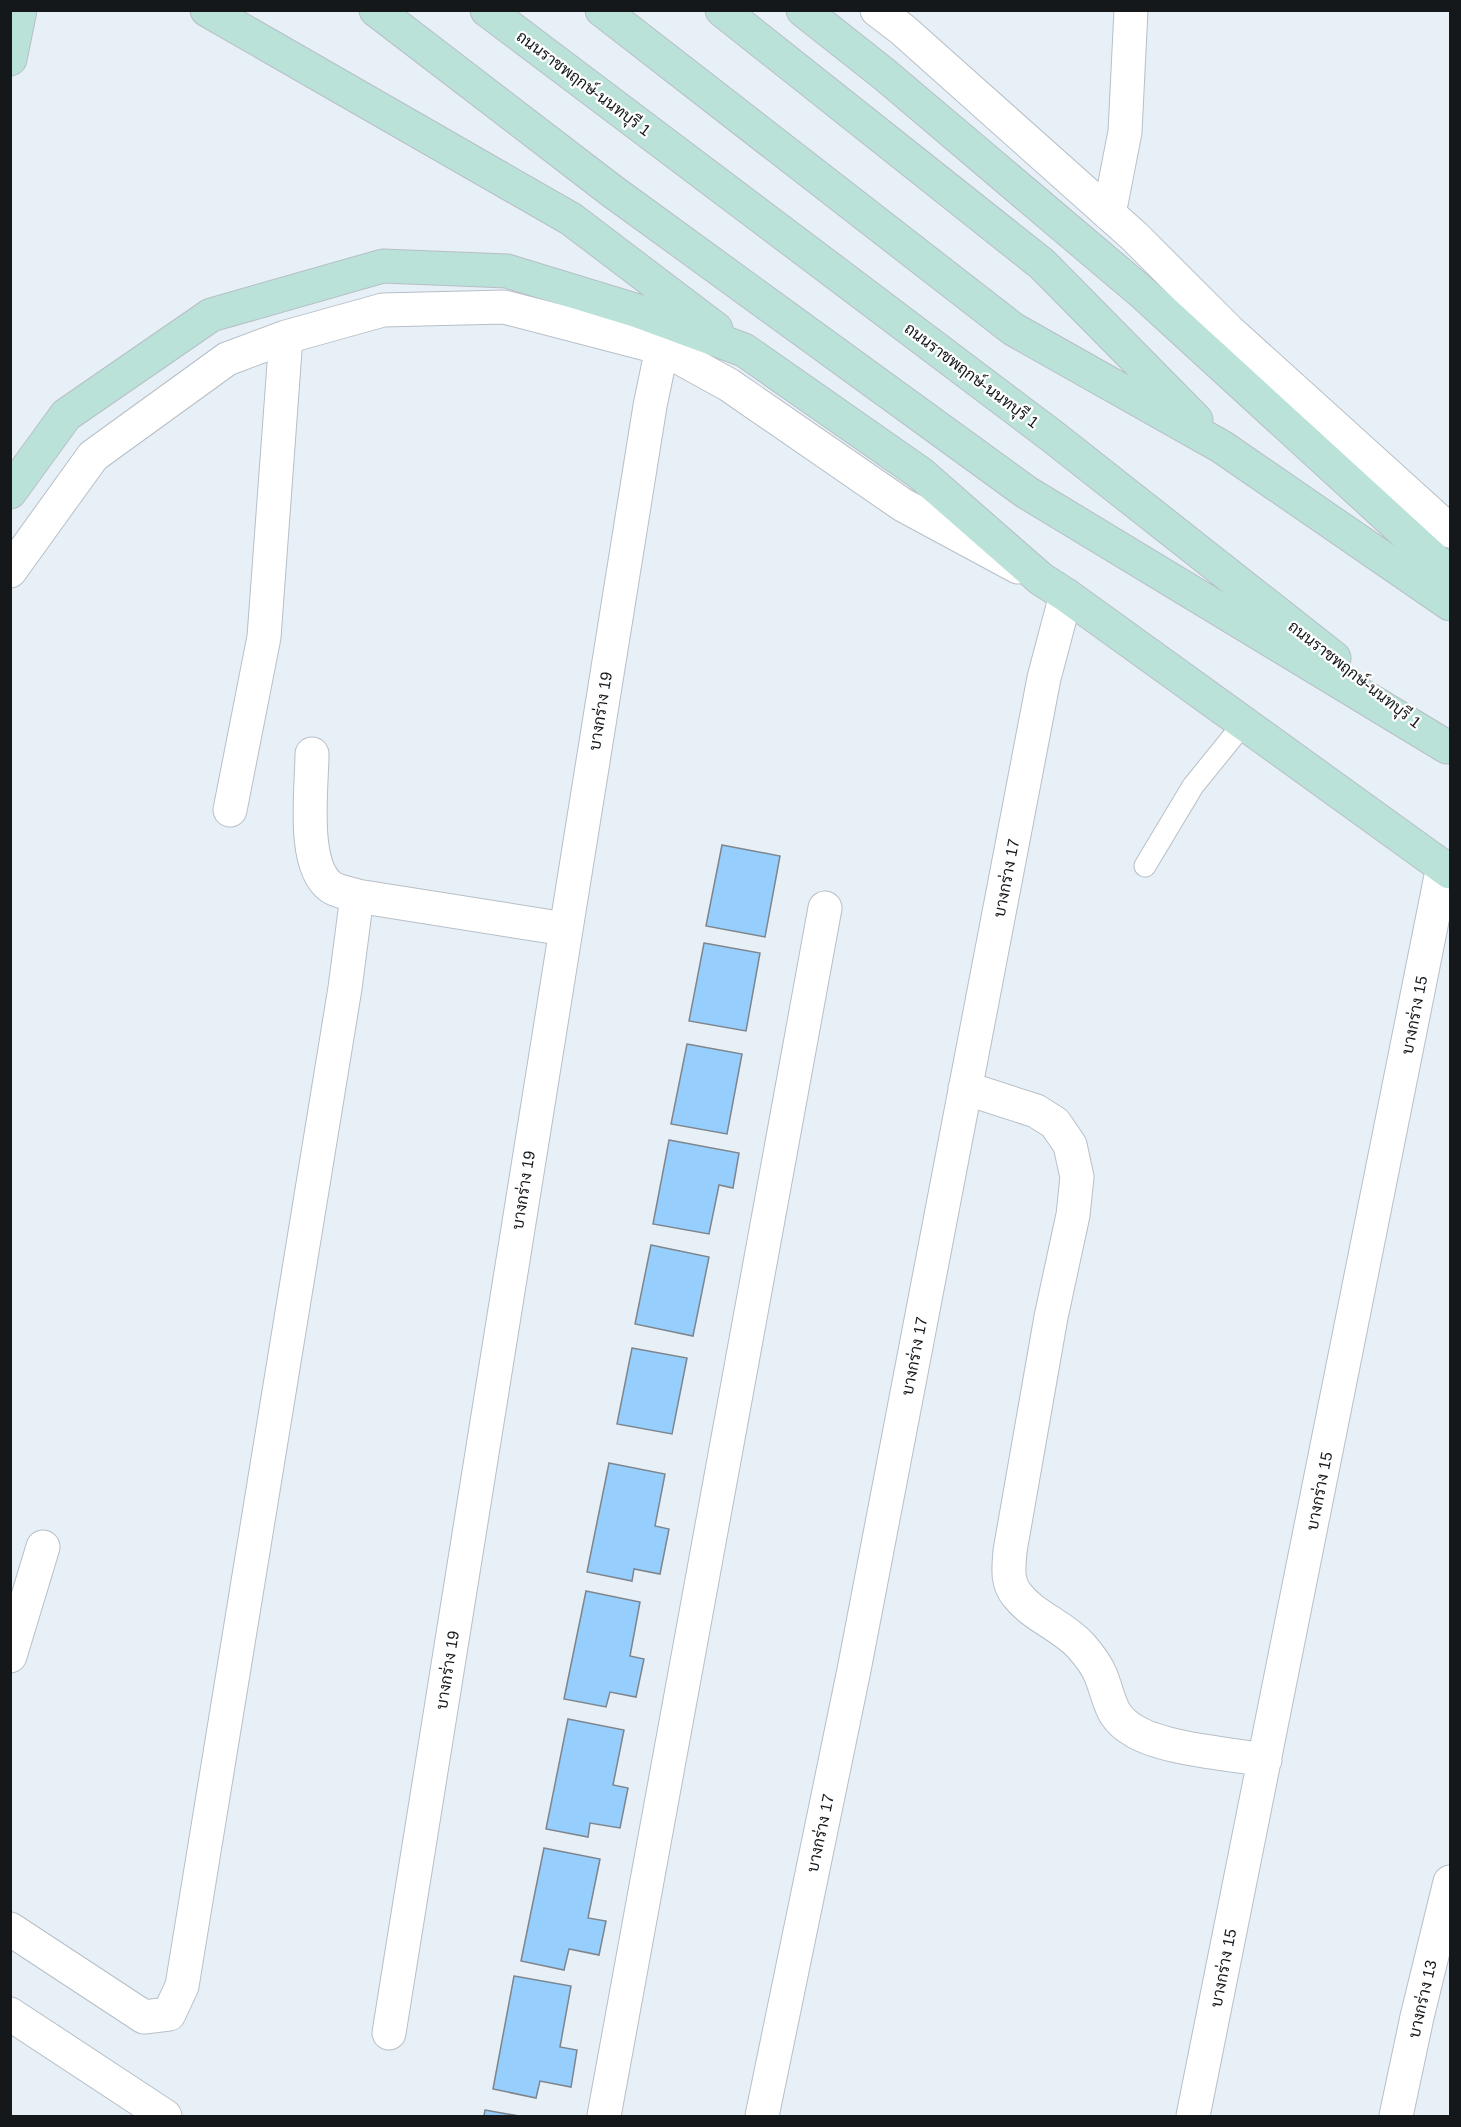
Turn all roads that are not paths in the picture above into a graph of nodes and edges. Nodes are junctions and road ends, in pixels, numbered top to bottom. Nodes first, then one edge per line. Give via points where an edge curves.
1 (20, 10) edge
2 (207, 10) edge
3 (375, 10) edge
4 (487, 10) edge
5 (602, 10) edge
6 (722, 10) edge
7 (803, 10) edge
8 (877, 10) edge
9 (1131, 10) edge
10 (10, 59) edge
11 (1109, 214) junction
12 (286, 337) junction
13 (662, 348) junction
14 (744, 350) junction
15 (1222, 447) junction
16 (10, 492) edge
17 (1450, 531) edge
18 (10, 571) edge
19 (1450, 574) edge
20 (1053, 587) junction
21 (1450, 604) edge
22 (1244, 723) junction
23 (1449, 748) edge
24 (312, 754) dead end
25 (230, 810) dead end
26 (1145, 866) dead end
27 (1447, 869) edge
28 (357, 896) junction
29 (825, 908) dead end
30 (565, 929) junction
31 (965, 1089) junction
32 (44, 1546) dead end
33 (10, 1656) edge
34 (1265, 1760) junction
35 (1450, 1882) edge
36 (10, 1929) edge
37 (10, 2014) edge
38 (389, 2033) dead end
39 (165, 2116) edge
40 (604, 2116) edge
41 (762, 2116) edge
42 (1193, 2116) edge
43 (1396, 2116) edge

1 - 10 main road
2 - 14 main road via 571,219
3 - 23 main road via 612,191 1026,492
4 - 23 main road, ถนนราชพฤกษ์-นนทบุรี 1 via 1052,436
5 - 15 main road via 1013,329
6 - 15 main road via 1042,264
7 - 19 main road via 1145,295
8 - 11 street
9 - 11 street via 1125,132
11 - 17 street via 1229,331
12 - 13 street via 383,310 504,307
12 - 18 street via 227,360 93,456
12 - 25 street via 264,637
13 - 20 street via 729,385 903,506
13 - 30 street, บางกร่าง 19
14 - 16 main road via 638,311 507,271 383,266 211,315 66,415
14 - 20 main road via 920,473
15 - 21 main road
20 - 22 main road
20 - 31 street, บางกร่าง 17 via 1044,678
22 - 26 lane via 1193,786
22 - 27 main road
24 - 28 street via 314,858 321,877 332,888
27 - 34 street, บางกร่าง 15
28 - 30 street
28 - 36 street via 182,1986 169,2014 144,2018
29 - 40 street
30 - 38 street, บางกร่าง 19
31 - 34 street via 1036,1111 1055,1123 1070,1145 1077,1177 1010,1551 1009,1579 1016,1594 1036,1613 1082,1647 1101,1674 1110,1707 1135,1732 1159,1742
31 - 41 street, บางกร่าง 17 via 854,1670
32 - 33 street
34 - 42 street, บางกร่าง 15
35 - 43 street, บางกร่าง 13
37 - 39 street

